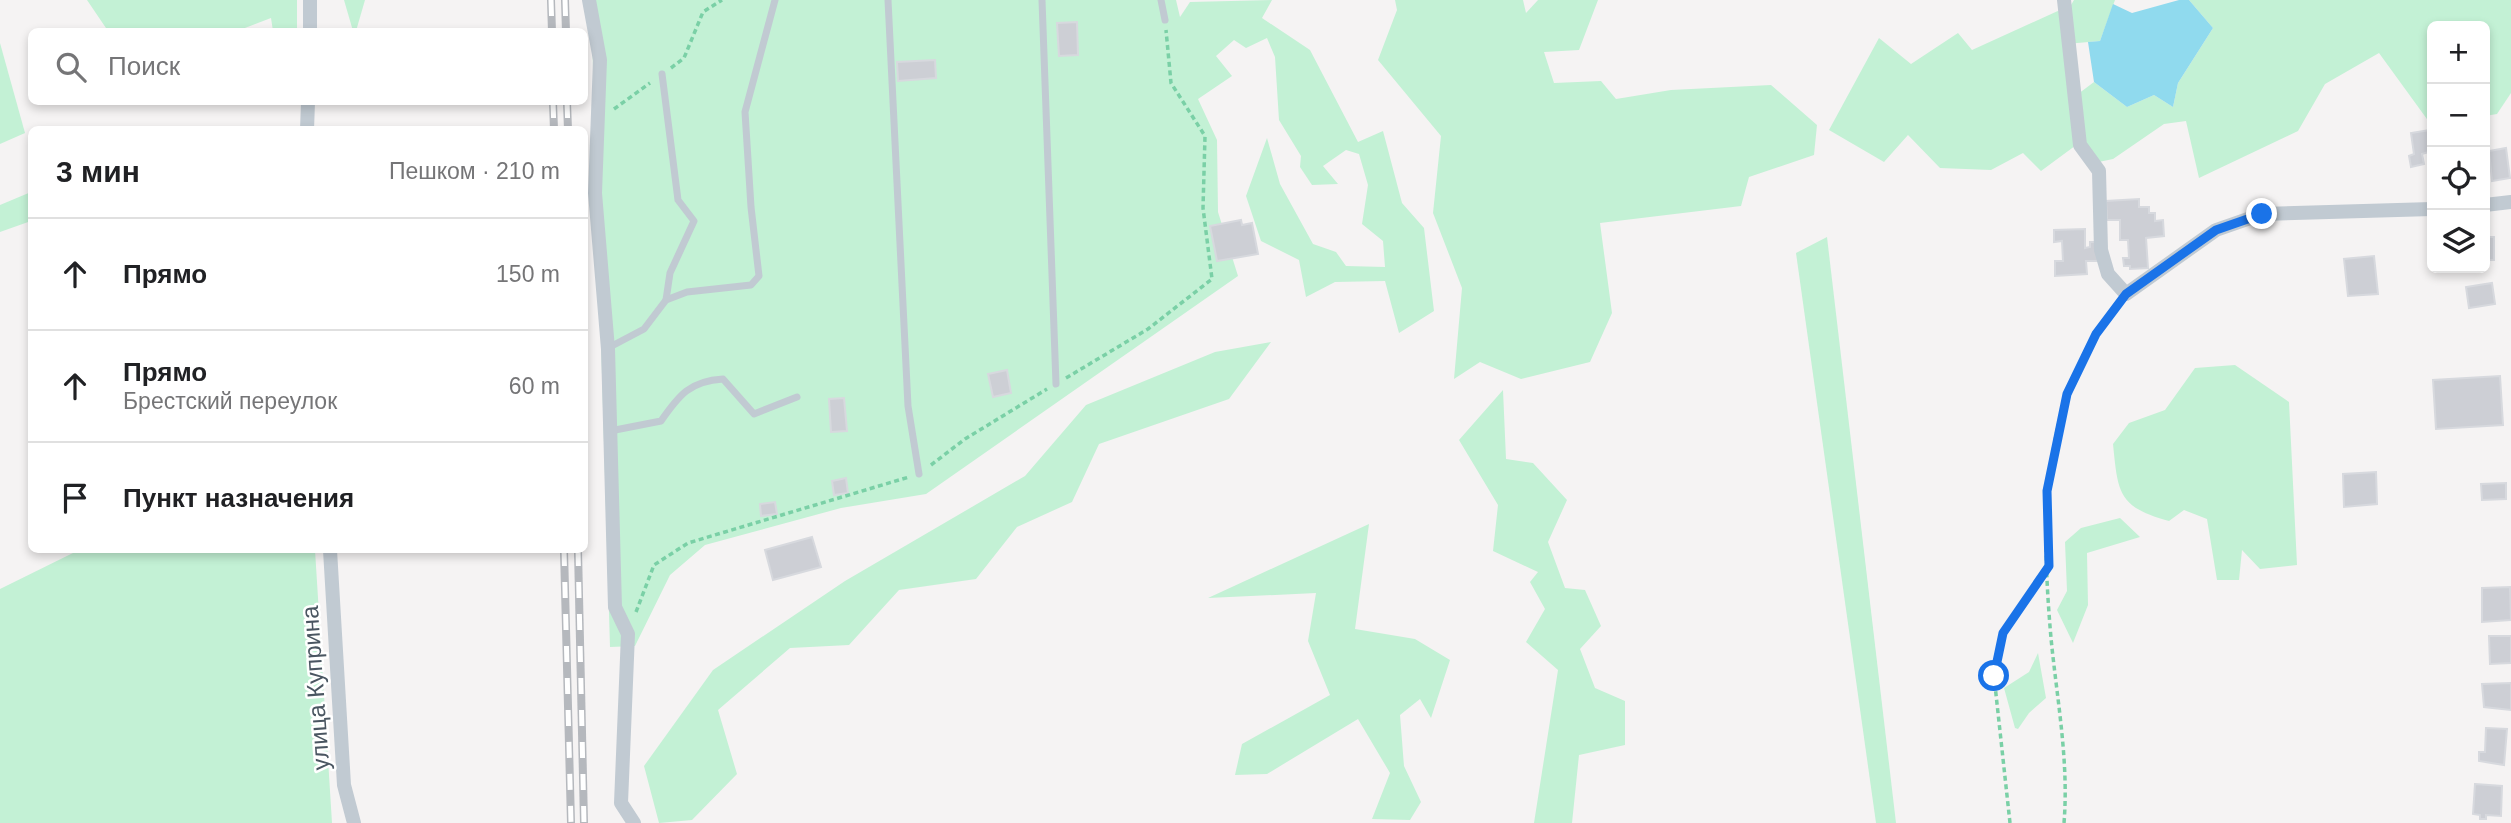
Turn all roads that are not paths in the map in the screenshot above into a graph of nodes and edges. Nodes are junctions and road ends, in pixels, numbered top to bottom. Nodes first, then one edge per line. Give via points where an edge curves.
1 (310, 0) edge
2 (589, 0) edge
3 (775, 0) edge
4 (888, 0) edge
5 (1042, 0) edge
6 (1161, 0) edge
7 (2064, 0) edge
8 (1165, 20) road end
9 (310, 28) edge
10 (662, 74) dead end
11 (308, 105) edge
12 (307, 126) edge
13 (2511, 203) edge
14 (2490, 205) edge
15 (2427, 209) edge
16 (2511, 211) edge
17 (666, 300) junction
18 (608, 349) junction
19 (1056, 384) road end
20 (797, 397) dead end
21 (608, 432) junction
22 (919, 474) road end
23 (330, 553) edge
24 (354, 823) edge
25 (634, 823) edge

1 - 9 street
2 - 18 street via 600,60 595,193
3 - 17 lane via 745,113 759,276 751,285 687,292
4 - 22 lane via 908,406
5 - 19 lane
6 - 8 lane
7 - 15 street via 2080,145 2099,171 2101,250 2108,274 2126,294 2216,230 2262,214
10 - 17 lane via 678,200 694,221 670,273
11 - 12 street
13 - 14 street
13 - 16 street
17 - 18 lane via 645,329
18 - 21 street
20 - 21 lane via 754,414 723,380 702,380 677,397 661,421
21 - 25 street via 615,607 628,634 621,803
23 - 24 street, улица Куприна via 344,785

